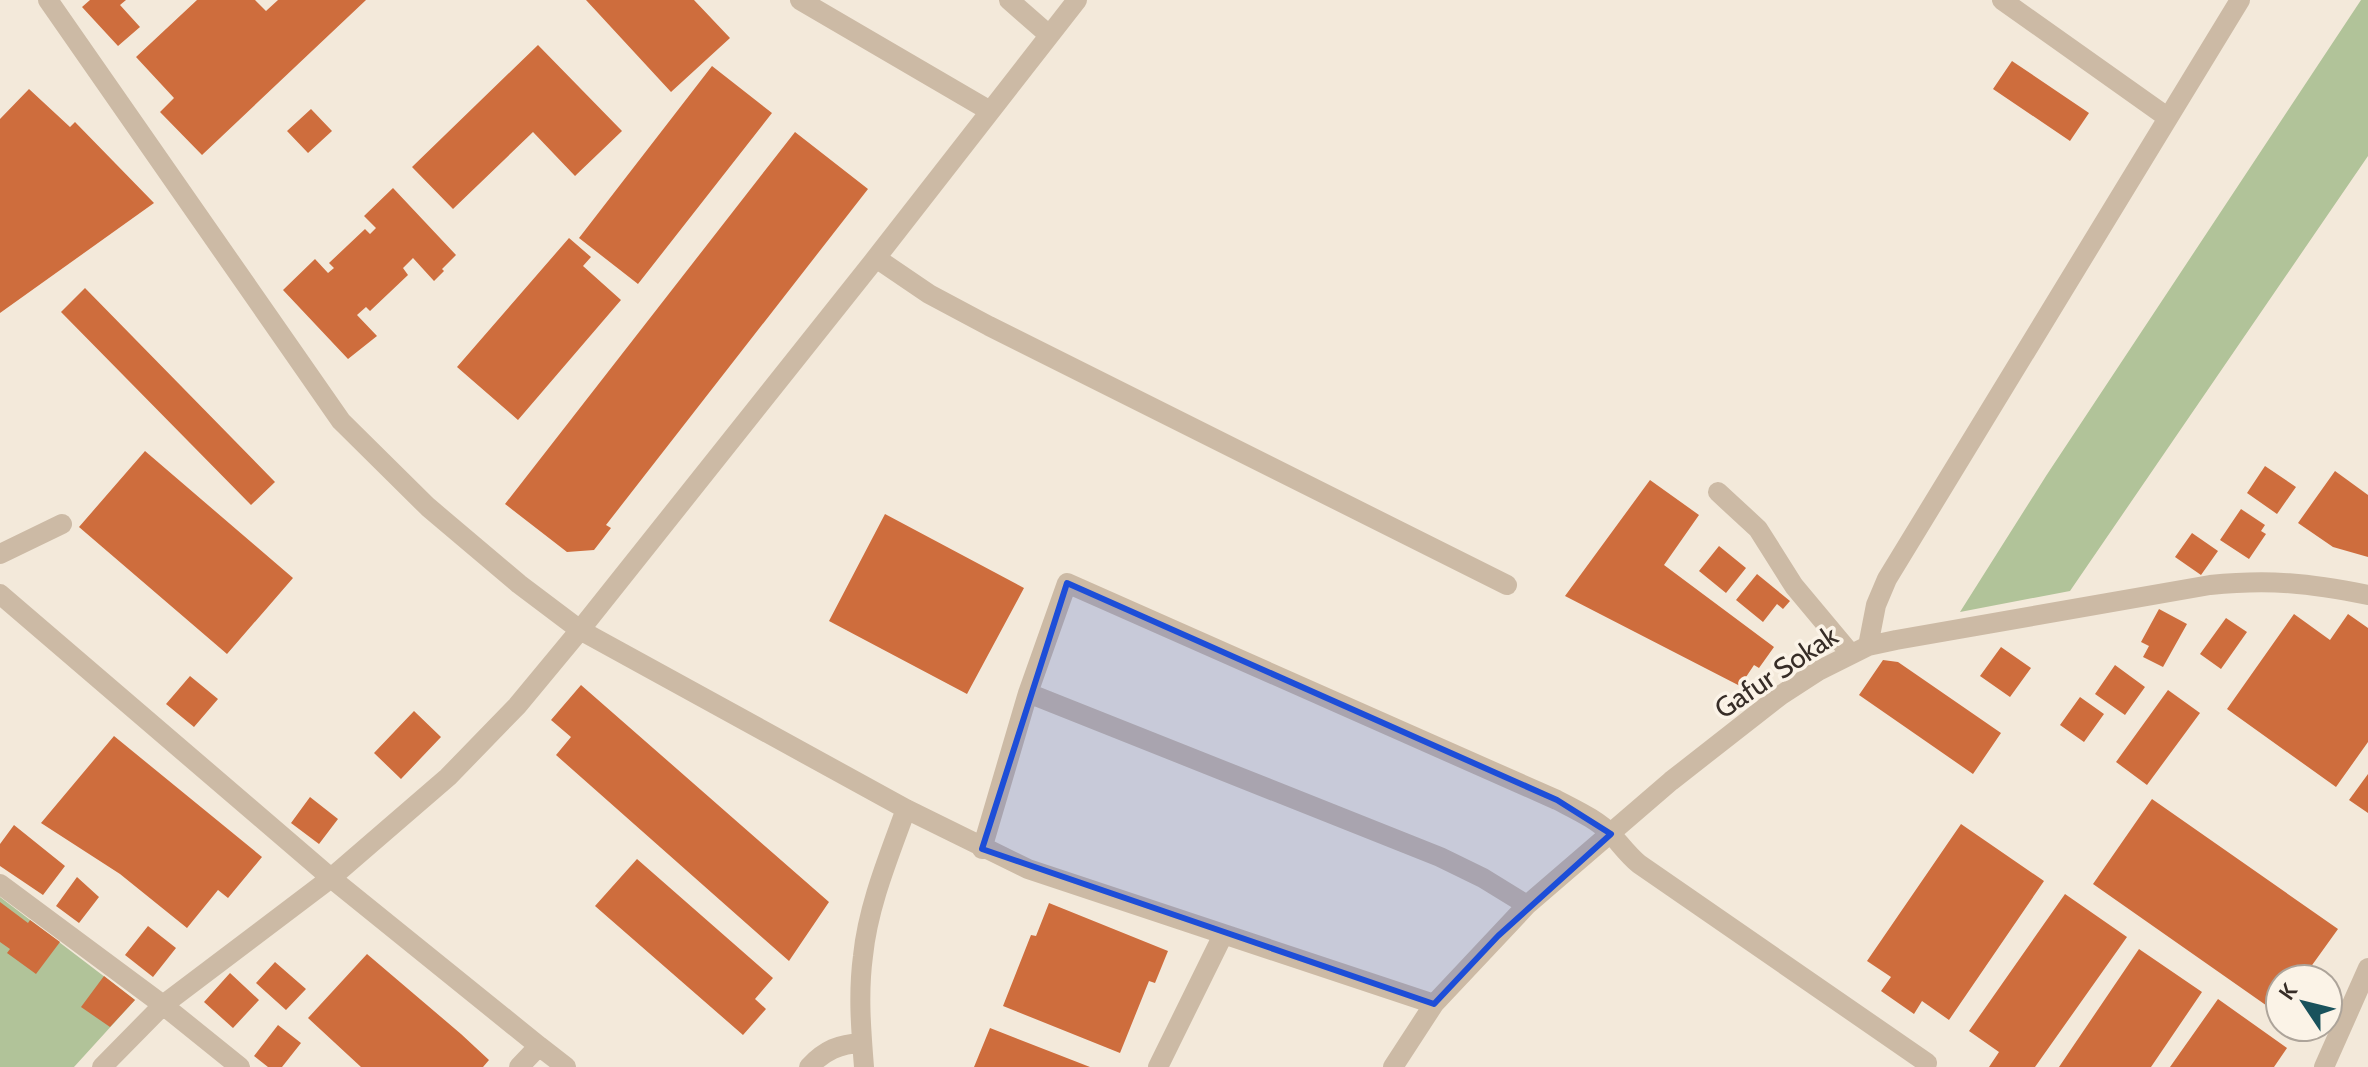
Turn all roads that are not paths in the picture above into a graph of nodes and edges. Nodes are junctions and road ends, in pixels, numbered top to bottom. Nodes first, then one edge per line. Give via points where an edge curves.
1 (48, 0) edge
2 (800, 0) edge
3 (1009, 0) edge
4 (1077, 0) edge
5 (2002, 0) edge
6 (2240, 0) edge
7 (1049, 35) junction
8 (990, 111) junction
9 (2167, 117) junction
10 (876, 258) junction
11 (1718, 492) dead end
12 (62, 524) dead end
13 (0, 554) edge
14 (1507, 585) dead end
15 (0, 594) edge
16 (2368, 595) edge
17 (580, 630) junction
18 (1859, 649) junction
19 (1028, 693) junction
20 (906, 809) junction
21 (1611, 834) junction
22 (982, 849) junction
23 (331, 878) junction
24 (0, 884) edge
25 (1527, 905) junction
26 (1223, 935) junction
27 (2368, 968) edge
28 (1434, 1004) junction
29 (163, 1005) junction
30 (862, 1043) junction
31 (539, 1046) junction
32 (1928, 1066) edge
33 (102, 1067) edge
34 (240, 1067) edge
35 (519, 1067) edge
36 (566, 1067) edge
37 (809, 1067) edge
38 (864, 1067) edge
39 (1158, 1067) edge
40 (1393, 1067) edge
41 (2324, 1067) edge

1 - 17 street via 341,421 428,507
2 - 8 street
3 - 7 street
4 - 7 street
5 - 9 street
6 - 9 street
7 - 8 street
8 - 10 street
9 - 18 street via 1887,579
10 - 14 street via 989,326
10 - 17 street
11 - 18 street via 1758,529 1794,586
12 - 13 street
15 - 23 street
16 - 18 street, Gafur Sokak via 2295,582 2210,585
17 - 20 street
17 - 23 street via 487,739
18 - 21 street, Gafur Sokak via 1781,695
19 - 21 street via 1067,583 1557,800
19 - 22 street
19 - 25 street via 1440,857
20 - 22 street
20 - 30 street via 873,905 863,954
21 - 25 street, Gafur Sokak
21 - 32 street via 1639,864
22 - 26 street
23 - 29 street
23 - 31 street
24 - 29 street
25 - 28 street, Gafur Sokak
26 - 28 street
26 - 39 street
27 - 41 street
28 - 40 street, Gafur Sokak
29 - 33 street
29 - 34 street
30 - 37 street via 840,1044
30 - 38 street
31 - 35 street
31 - 36 street

